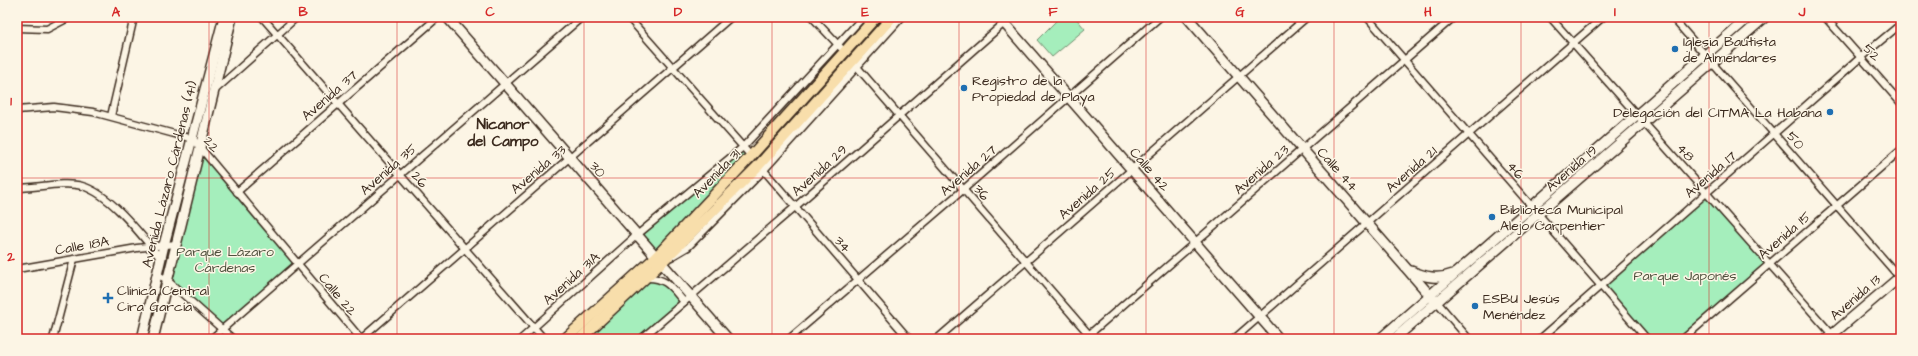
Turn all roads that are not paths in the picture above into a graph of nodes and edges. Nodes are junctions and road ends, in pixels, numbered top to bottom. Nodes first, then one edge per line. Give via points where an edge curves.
1 (70, 17) edge
2 (134, 17) edge
3 (224, 17) edge
4 (232, 17) edge
5 (262, 17) edge
6 (297, 17) edge
7 (438, 17) edge
8 (447, 17) edge
9 (582, 17) edge
10 (628, 17) edge
11 (730, 17) edge
12 (812, 17) edge
13 (863, 17) edge
14 (876, 17) edge
15 (892, 17) edge
16 (902, 17) edge
17 (1160, 17) edge
18 (1186, 17) edge
19 (1307, 17) edge
20 (1367, 17) edge
21 (1454, 17) edge
22 (1550, 17) edge
23 (1603, 17) edge
24 (1672, 17) edge
25 (1749, 17) edge
26 (1765, 17) edge
27 (1825, 17) edge
28 (1005, 19) edge
29 (1901, 22) edge
30 (1898, 27) edge
31 (17, 28) edge
32 (278, 34) junction
33 (1573, 44) junction
34 (841, 49) junction
35 (1706, 56) junction
36 (1860, 58) junction
37 (1405, 60) junction
38 (1712, 63) junction
39 (855, 64) junction
40 (673, 68) junction
41 (1238, 76) junction
42 (505, 83) junction
43 (214, 91) junction
44 (1068, 96) junction
45 (202, 102) junction
46 (338, 103) junction
47 (1901, 103) edge
48 (17, 110) edge
49 (899, 114) junction
50 (110, 116) junction
51 (1640, 119) junction
52 (1774, 133) junction
53 (1469, 134) junction
54 (193, 139) junction
55 (743, 147) junction
56 (201, 149) junction
57 (1302, 149) junction
58 (1901, 150) edge
59 (752, 156) junction
60 (570, 158) junction
61 (762, 168) junction
62 (1132, 170) junction
63 (400, 174) junction
64 (17, 188) edge
65 (964, 190) junction
66 (237, 192) junction
67 (1706, 193) junction
68 (1836, 205) junction
69 (795, 207) junction
70 (1532, 207) junction
71 (1539, 214) junction
72 (1368, 223) junction
73 (637, 235) junction
74 (1196, 242) junction
75 (176, 244) junction
76 (164, 245) junction
77 (151, 246) junction
78 (464, 248) junction
79 (74, 259) junction
80 (161, 259) junction
81 (658, 260) junction
82 (1026, 262) junction
83 (1769, 264) junction
84 (298, 265) junction
85 (17, 269) edge
86 (1409, 270) junction
87 (1460, 271) junction
88 (158, 274) junction
89 (1900, 277) edge
90 (645, 278) junction
91 (167, 280) junction
92 (859, 280) junction
93 (1601, 285) junction
94 (687, 299) junction
95 (1433, 299) junction
96 (1260, 316) junction
97 (534, 328) junction
98 (223, 329) junction
99 (1089, 338) edge
100 (1832, 338) edge
101 (53, 339) edge
102 (142, 339) edge
103 (153, 339) edge
104 (211, 339) edge
105 (233, 339) edge
106 (361, 339) edge
107 (521, 339) edge
108 (544, 339) edge
109 (565, 339) edge
110 (580, 339) edge
111 (641, 339) edge
112 (728, 339) edge
113 (789, 339) edge
114 (909, 339) edge
115 (937, 339) edge
116 (1234, 339) edge
117 (1280, 339) edge
118 (1380, 339) edge
119 (1394, 339) edge
120 (1469, 339) edge
121 (1540, 339) edge
122 (1648, 339) edge
123 (1683, 339) edge

1 - 31 street via 47,29
2 - 50 street
3 - 45 main road, Avenida Lázaro Cárdenas (41)
4 - 43 main road, Avenida Lázaro Cárdenas (41)
5 - 32 street, 26
6 - 32 street
7 - 46 street, Avenida 37
8 - 42 main road, 30
9 - 42 street, Avenida 35
10 - 40 street
11 - 40 street, Avenida 33
12 - 34 street
13 - 34 street, Avenida 31
14 - 34 main road, Avenida 31
15 - 39 main road, Avenida 31
16 - 39 street, Avenida 31
17 - 44 street, Avenida 27
18 - 41 main road, Calle 44
19 - 41 street, Avenida 25
20 - 37 street, 46
21 - 37 street, Avenida 23
22 - 33 street, 48
23 - 33 street, Avenida 21
24 - 35 street, 50
25 - 35 main road, Avenida 19
26 - 38 main road, Avenida 19
27 - 36 street, 52
28 - 44 main road, Calle 42
28 - 49 street, Avenida 29
29 - 30 street, Avenida 17
30 - 36 street, Avenida 17
32 - 43 street
32 - 46 street, 26
33 - 51 street, 48
33 - 53 street, Avenida 21
34 - 55 street, Avenida 31
34 - 59 main road, Avenida 31
35 - 38 street, 50
35 - 51 main road, Avenida 19
36 - 47 street, 52
36 - 52 street, Avenida 17
37 - 53 street, 46
37 - 57 street, Avenida 23
38 - 51 main road, Avenida 19
38 - 52 street, 50
39 - 49 street, 36
39 - 61 main road, Avenida 31
40 - 55 street
40 - 60 street, Avenida 33
41 - 57 main road, Calle 44
41 - 62 street, Avenida 25
42 - 60 main road, 30
42 - 63 street, Avenida 35
43 - 45 street
43 - 56 main road, Avenida Lázaro Cárdenas (41)
44 - 62 main road, Calle 42
44 - 65 street, Avenida 27
45 - 54 main road, Avenida Lázaro Cárdenas (41)
46 - 63 street, 26
46 - 66 street, Avenida 37
48 - 50 street, 22 via 73,108
49 - 65 street, 36
49 - 69 street, Avenida 29
50 - 54 street, 22
51 - 67 street, 48
51 - 70 main road, Avenida 19
51 - 71 main road, Avenida 19
52 - 67 street, Avenida 17
52 - 68 street, 50
53 - 70 street, 46
53 - 72 street, Avenida 21
54 - 56 street, 22
54 - 76 main road, Avenida Lázaro Cárdenas (41)
55 - 59 street
55 - 73 street, Avenida 31
56 - 66 street, 22
56 - 75 main road, Avenida Lázaro Cárdenas (41)
57 - 72 main road, Calle 44
57 - 74 street, Avenida 23
58 - 68 street, Avenida 15
59 - 81 main road, Avenida 31
60 - 73 main road, 30
60 - 78 street, Avenida 33
61 - 69 street, 34
61 - 81 main road, Avenida 31
62 - 74 main road, Calle 42
62 - 82 street, Avenida 25
63 - 78 street, 26
63 - 84 street, Avenida 35
64 - 77 street via 70,185 94,191 122,213
65 - 82 street, 36
65 - 92 street, Avenida 27
66 - 84 street, 22
67 - 83 street, 48
67 - 93 street, Avenida 17
68 - 83 street, Avenida 15
68 - 89 street, 50
69 - 92 street, 34
69 - 94 street, Avenida 29
70 - 71 street, 46
70 - 87 main road, Avenida 19
71 - 93 street, 46
71 - 95 main road, Avenida 19
72 - 86 main road, Calle 44
72 - 96 street, Avenida 21
73 - 81 main road, 30
73 - 97 street, Avenida 31A
74 - 96 main road, Calle 42
74 - 99 street, Avenida 23
75 - 76 street, Calle 18A
75 - 91 main road, Avenida Lázaro Cárdenas (41)
76 - 77 street, Calle 18A
76 - 80 main road, Avenida Lázaro Cárdenas (41)
77 - 79 street, Calle 18A
77 - 80 street
78 - 97 street, 26
78 - 106 street, Avenida 33
79 - 85 street, Calle 18A
79 - 101 street
80 - 88 main road, Avenida Lázaro Cárdenas (41)
81 - 90 main road, Avenida 31
81 - 94 main road, 30
81 - 109 main road, Avenida 31
82 - 99 street, 36
82 - 115 street, Avenida 25
83 - 100 street, 48
83 - 123 street, Avenida 15
84 - 98 street, Avenida 35
84 - 106 street, Calle 22
86 - 87 main road via 1437,278
86 - 95 main road, Calle 44
87 - 95 main road, Avenida 19
88 - 91 street
88 - 102 main road, Avenida Lázaro Cárdenas (41)
89 - 100 main road, Avenida 13
90 - 94 street via 657,277
90 - 110 main road, Avenida 31
91 - 98 street
91 - 103 main road, Avenida Lázaro Cárdenas (41)
92 - 113 street, Avenida 27
92 - 114 street, 34
93 - 121 street, Avenida 17
93 - 122 street, 46
94 - 111 street, Avenida 29
94 - 112 main road, 30
95 - 118 main road, Avenida 19
95 - 119 main road, Avenida 19
95 - 120 street, Calle 44
96 - 116 street, Avenida 21
96 - 117 main road, Calle 42
97 - 107 street, Avenida 31A
97 - 108 street, 26
98 - 104 street, Avenida 35
98 - 105 street

